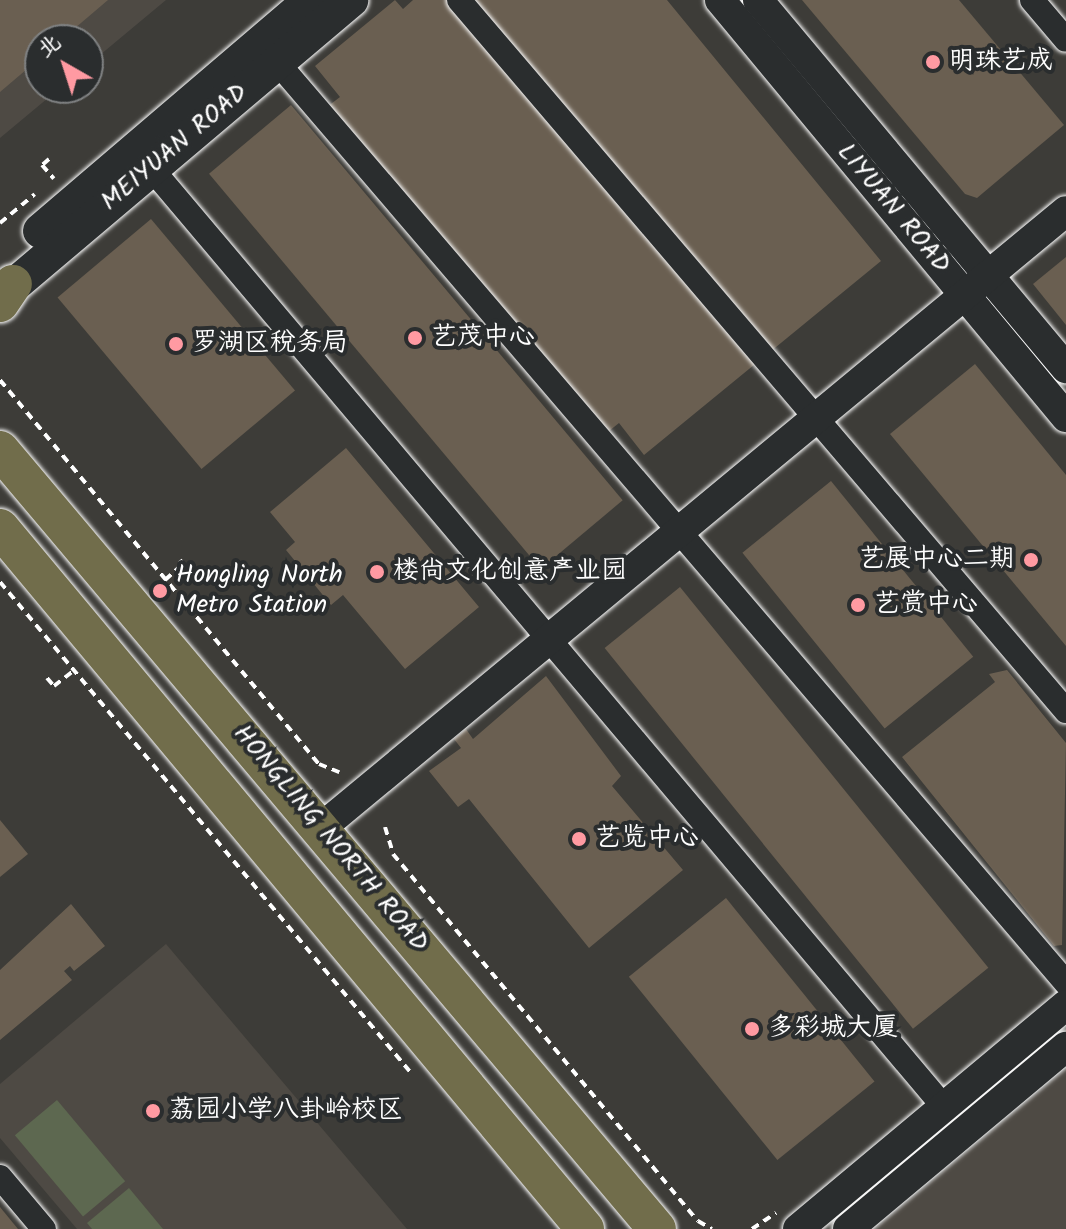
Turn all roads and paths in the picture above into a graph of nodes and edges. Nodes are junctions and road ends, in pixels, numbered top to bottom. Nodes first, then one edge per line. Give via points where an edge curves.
1 (310, 0) edge
2 (351, 0) edge
3 (459, 0) edge
4 (720, 0) edge
5 (758, 0) edge
6 (1032, 0) edge
7 (1066, 40) edge
8 (277, 62) junction
9 (49, 159) dead end
10 (151, 168) junction
11 (1066, 211) edge
12 (0, 223) edge
13 (988, 274) junction
14 (3, 287) edge
15 (964, 295) junction
16 (1066, 368) edge
17 (0, 380) edge
18 (818, 417) junction
19 (1066, 417) edge
20 (0, 450) edge
21 (0, 528) edge
22 (682, 530) junction
23 (180, 560) dead end
24 (165, 580) junction
25 (0, 582) edge
26 (552, 638) junction
27 (73, 671) junction
28 (47, 678) dead end
29 (1066, 711) edge
30 (339, 772) dead end
31 (385, 827) dead end
32 (321, 828) junction
33 (1066, 983) edge
34 (1066, 1005) edge
35 (1066, 1047) edge
36 (416, 1078) dead end
37 (944, 1107) junction
38 (0, 1177) edge
39 (44, 1229) edge
40 (585, 1229) edge
41 (657, 1229) edge
42 (712, 1229) edge
43 (798, 1229) edge
44 (848, 1229) edge

1 - 14 main road, MEIYUAN ROAD
2 - 8 main road, MEIYUAN ROAD
3 - 18 street
4 - 15 street, LIYUAN ROAD
5 - 13 street, LIYUAN ROAD
6 - 7 street
8 - 10 main road, MEIYUAN ROAD
8 - 22 street
9 - 12 path via 42,165 54,179
10 - 14 main road, MEIYUAN ROAD
10 - 26 street
11 - 13 street
13 - 15 street
13 - 16 street, LIYUAN ROAD
15 - 18 street
15 - 19 street, LIYUAN ROAD
17 - 24 path
18 - 22 street
18 - 29 street
20 - 32 main road, HONGLING NORTH ROAD
21 - 40 main road, HONGLING NORTH ROAD
22 - 26 street
22 - 33 street
23 - 24 path via 183,564
24 - 30 path via 319,764
25 - 27 path
26 - 32 street
26 - 37 street
27 - 28 path via 54,686
27 - 36 path
31 - 42 path via 393,854 698,1221
32 - 41 main road, HONGLING NORTH ROAD
34 - 37 street
35 - 44 street
37 - 43 street
38 - 39 street

